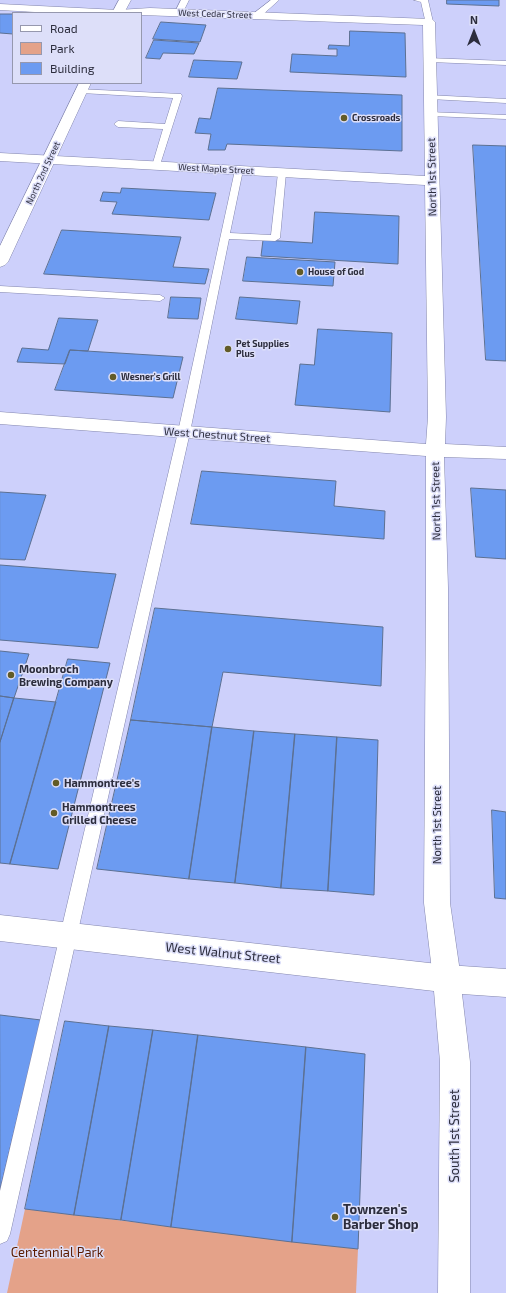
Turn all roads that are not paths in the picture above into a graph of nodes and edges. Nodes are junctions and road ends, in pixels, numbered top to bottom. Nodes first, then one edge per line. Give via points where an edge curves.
1 (125, 0) edge
2 (185, 0) edge
3 (275, 0) edge
4 (418, 0) edge
5 (0, 7) edge
6 (98, 12) edge
7 (119, 12) edge
8 (134, 12) edge
9 (180, 12) junction
10 (256, 16) junction
11 (429, 22) junction
12 (430, 60) junction
13 (506, 63) edge
14 (83, 87) edge
15 (430, 97) junction
16 (506, 101) edge
17 (431, 114) junction
18 (506, 117) edge
19 (118, 124) dead end
20 (168, 127) junction
21 (0, 157) edge
22 (49, 160) junction
23 (156, 166) junction
24 (239, 170) junction
25 (282, 173) junction
26 (432, 181) junction
27 (225, 236) junction
28 (2, 254) edge
29 (0, 289) edge
30 (160, 298) dead end
31 (0, 418) edge
32 (184, 432) junction
33 (435, 450) junction
34 (506, 453) edge
35 (0, 928) edge
36 (68, 936) junction
37 (447, 978) junction
38 (506, 983) edge
39 (0, 1234) edge
40 (454, 1293) edge

1 - 7 street
2 - 9 lane
3 - 10 lane
4 - 11 lane via 424,0
5 - 6 street, West Cedar Street
8 - 9 street, West Cedar Street
9 - 10 street, West Cedar Street
10 - 11 street, West Cedar Street
11 - 12 street, North 1st Street
12 - 13 lane
12 - 15 street, North 1st Street
14 - 20 lane via 178,96
14 - 22 street, North 2nd Street
15 - 16 lane
15 - 17 street, North 1st Street
17 - 18 lane
17 - 26 street, North 1st Street
19 - 20 lane
20 - 23 lane
21 - 22 street, West Maple Street
22 - 23 street, West Maple Street
22 - 28 street, North 2nd Street
23 - 24 street, West Maple Street
24 - 25 street, West Maple Street
24 - 27 lane
25 - 26 street, West Maple Street
25 - 27 lane via 275,238
26 - 33 street, North 1st Street via 437,417
27 - 32 lane
29 - 30 lane
31 - 32 street, West Chestnut Street
32 - 33 street, West Chestnut Street
32 - 36 lane
33 - 34 street, West Chestnut Street
33 - 37 street, North 1st Street via 437,903
35 - 36 street, West Walnut Street
36 - 37 street, West Walnut Street
36 - 39 lane
37 - 38 street, West Walnut Street
37 - 40 street, South 1st Street via 455,1062

